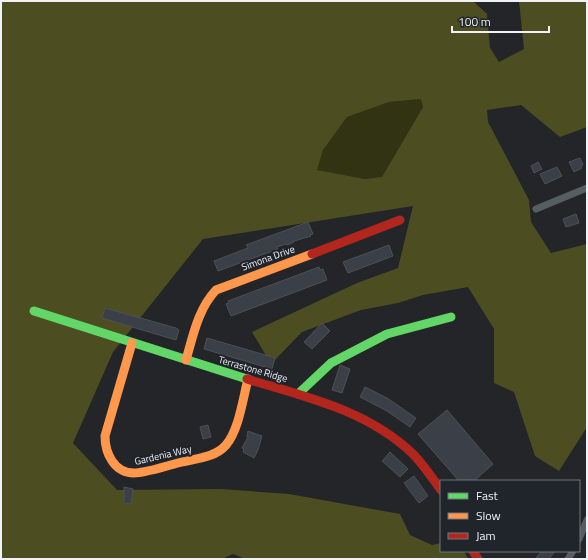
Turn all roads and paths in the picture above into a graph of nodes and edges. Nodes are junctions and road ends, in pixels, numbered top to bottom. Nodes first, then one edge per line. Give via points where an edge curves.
1 (587, 188) edge
2 (536, 209) dead end
3 (400, 220) dead end
4 (34, 311) dead end
5 (451, 317) dead end
6 (132, 343) junction
7 (186, 360) junction
8 (248, 379) junction
9 (298, 394) junction
10 (440, 489) edge
11 (587, 520) edge
12 (580, 536) edge

1 - 2 street
3 - 7 street, Simona Drive via 216,290 208,299 202,313
4 - 6 street, Terrastone Ridge
5 - 9 street via 387,334 331,363
6 - 7 street, Terrastone Ridge
6 - 8 street, Gardenia Way via 104,442 112,460 120,469 127,472 145,471 221,450 232,436
7 - 8 street, Terrastone Ridge
8 - 9 street, Terrastone Ridge
9 - 10 street, Terrastone Ridge via 355,415 391,435 414,455
11 - 12 street

